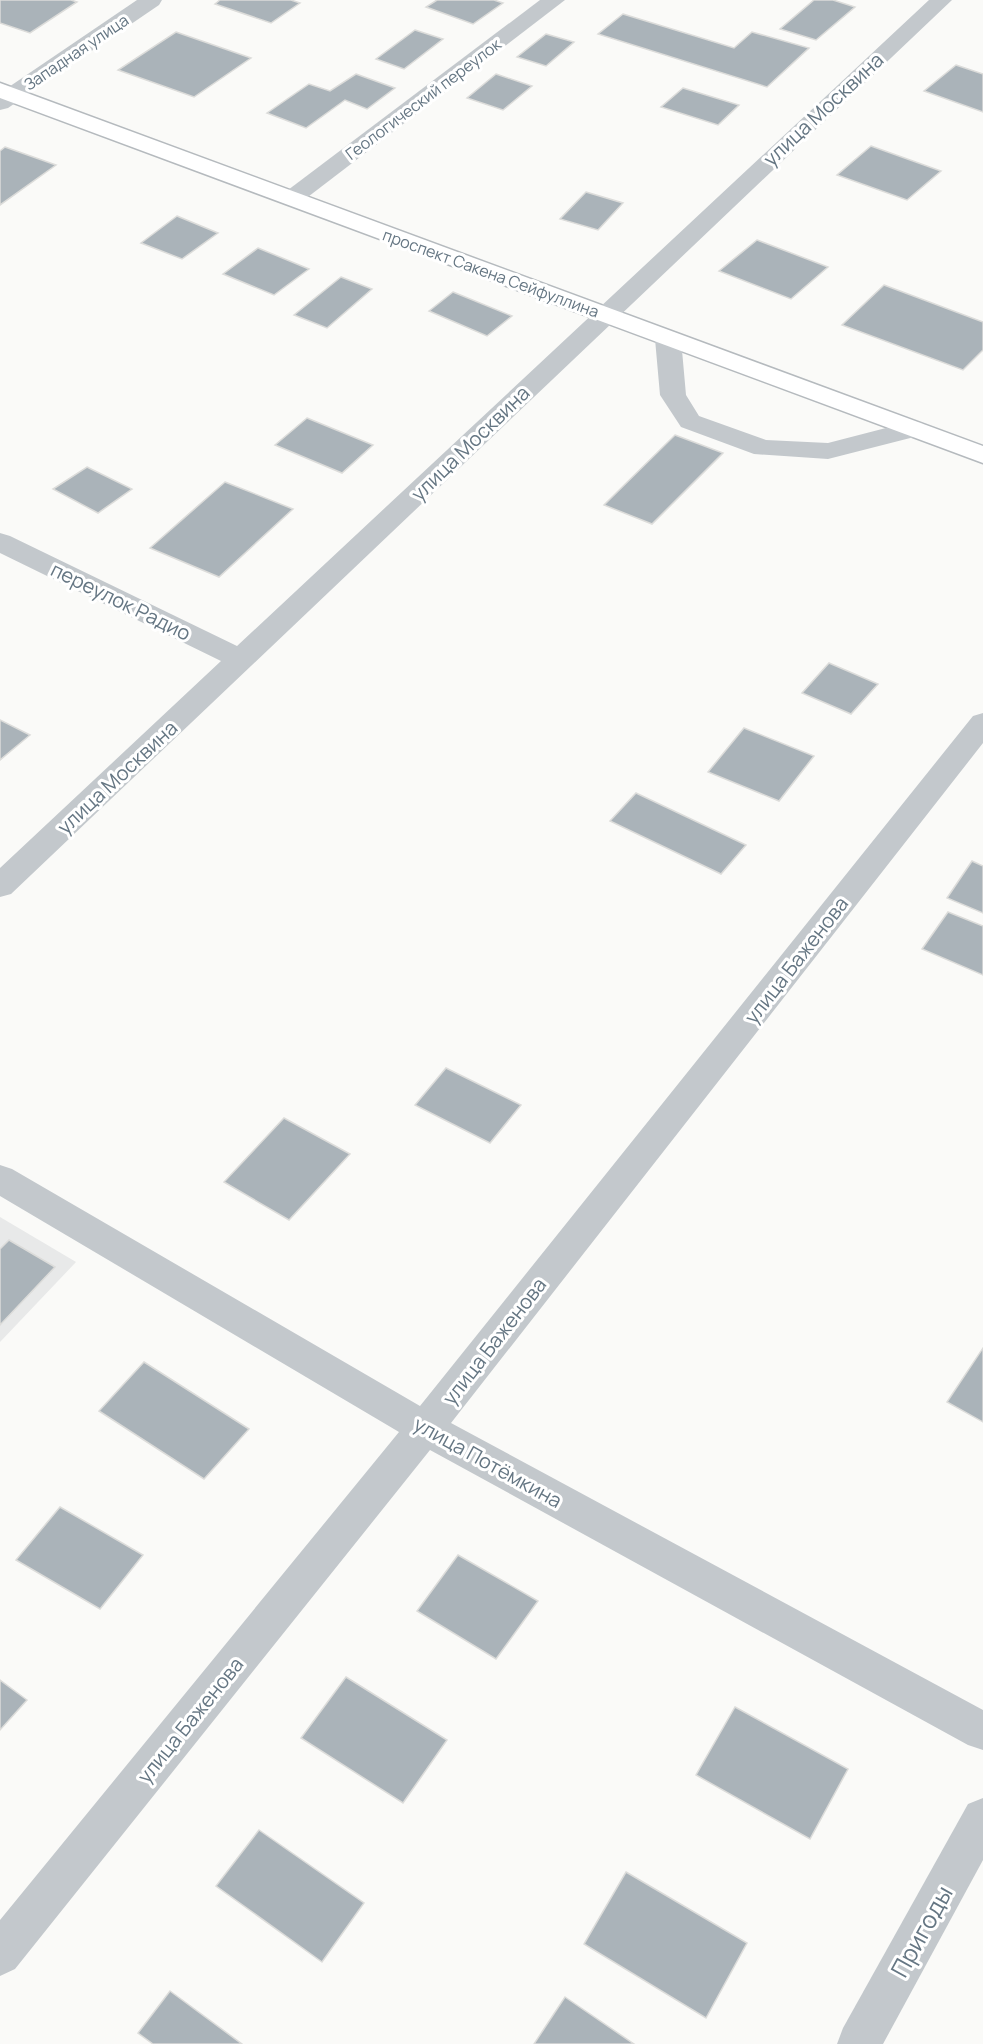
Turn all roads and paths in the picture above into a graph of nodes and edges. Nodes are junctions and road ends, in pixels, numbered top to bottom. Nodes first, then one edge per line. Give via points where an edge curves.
1 (152, 0) edge
2 (554, 0) edge
3 (941, 0) edge
4 (4, 96) edge
5 (292, 198) junction
6 (604, 315) junction
7 (668, 339) junction
8 (913, 429) junction
9 (983, 455) edge
10 (0, 542) edge
11 (242, 660) junction
12 (983, 723) edge
13 (0, 886) edge
14 (0, 1179) edge
15 (425, 1428) junction
16 (983, 1731) edge
17 (983, 1818) edge
18 (0, 1954) edge
19 (859, 2044) edge

1 - 4 street, Западная улица
2 - 5 street, Геологический переулок
3 - 6 street, улица Москвина
4 - 5 main road, проспект Сакена Сейфуллина
5 - 6 main road, проспект Сакена Сейфуллина
6 - 7 main road, проспект Сакена Сейфуллина
6 - 11 street, улица Москвина
7 - 8 main road, проспект Сакена Сейфуллина
7 - 8 street via 673,395 690,421 752,444 828,451
8 - 9 main road, проспект Сакена Сейфуллина
10 - 11 street, переулок Радио
11 - 13 street, улица Москвина
12 - 15 street, улица Баженова
14 - 15 street, улица Потёмкина
15 - 16 street, улица Потёмкина
15 - 18 street, улица Баженова
17 - 19 street, Пригоды

